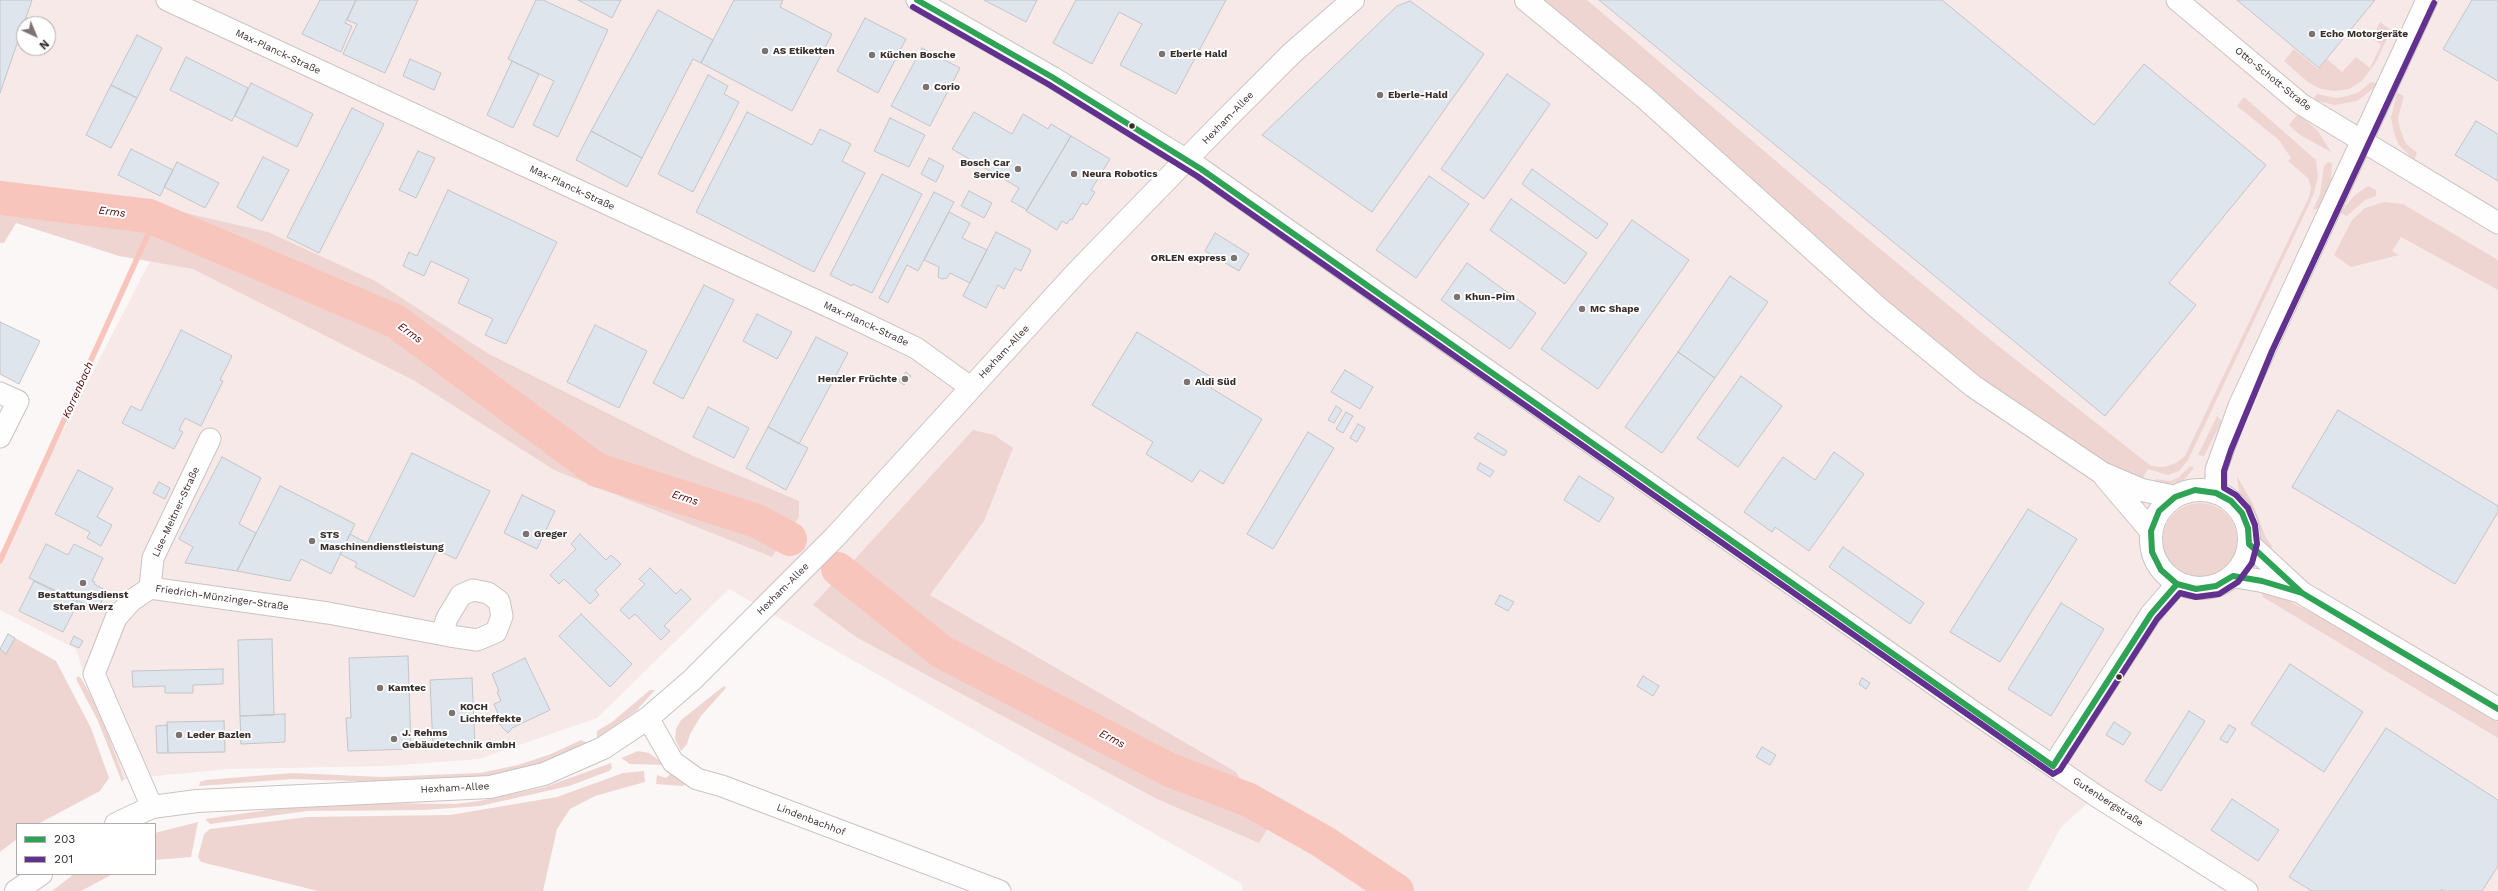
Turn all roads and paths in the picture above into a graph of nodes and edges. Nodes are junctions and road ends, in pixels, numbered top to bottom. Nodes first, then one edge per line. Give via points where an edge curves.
1 (167, 0) edge
2 (917, 0) edge
3 (1330, 0) edge
4 (1353, 0) edge
5 (2177, 0) edge
6 (2427, 0) edge
7 (1526, 2) edge
8 (1292, 52) junction
9 (2360, 140) junction
10 (1187, 160) junction
11 (2498, 223) edge
12 (970, 387) junction
13 (0, 393) edge
14 (0, 438) edge
15 (210, 439) dead end
16 (2102, 473) junction
17 (2216, 493) junction
18 (2175, 497) junction
19 (2151, 531) junction
20 (2249, 544) junction
21 (2233, 576) junction
22 (2177, 584) junction
23 (150, 588) junction
24 (2302, 593) junction
25 (442, 634) dead end
26 (2498, 709) edge
27 (648, 718) junction
28 (2053, 766) junction
29 (152, 807) junction
30 (118, 823) edge
31 (40, 875) edge
32 (16, 891) edge
33 (1000, 891) edge
34 (2247, 891) edge

1 - 12 street, Max-Planck-Straße via 916,348
2 - 10 street, Gutenbergstraße via 1035,67
3 - 8 main road, Hexham-Allee
4 - 8 main road, Hexham-Allee
5 - 9 street, Otto-Schott-Straße via 2301,104
6 - 9 street
7 - 16 main road via 1645,98 1927,350 2041,434
8 - 10 main road, Hexham-Allee
9 - 11 street, Otto-Schott-Straße
9 - 17 street via 2239,406 2216,470
10 - 12 main road, Hexham-Allee via 1077,272
10 - 28 street, Gutenbergstraße
12 - 27 main road, Hexham-Allee via 835,537 698,674
13 - 14 street via 18,401
15 - 23 street, Lise-Meitner-Straße via 153,558
16 - 18 main road via 2142,490
16 - 19 main road
17 - 18 main road via 2195,490
17 - 20 main road via 2230,500 2242,513 2248,528
18 - 19 main road via 2159,511
19 - 22 main road via 2152,552 2161,570
20 - 21 main road via 2245,560
20 - 24 main road
21 - 22 main road via 2216,586 2196,589
21 - 24 main road via 2262,581
22 - 28 street via 2151,614
23 - 25 street, Friedrich-Münzinger-Straße via 328,613
23 - 29 street, Friedrich-Münzinger-Straße via 131,601 116,618 94,674
24 - 26 main road
27 - 29 main road, Hexham-Allee via 603,748 544,774 490,787 247,797
27 - 33 street, Lindenbachhof via 673,762 697,779 722,786
28 - 34 street, Gutenbergstraße
29 - 30 main road, Hexham-Allee
31 - 32 main road

